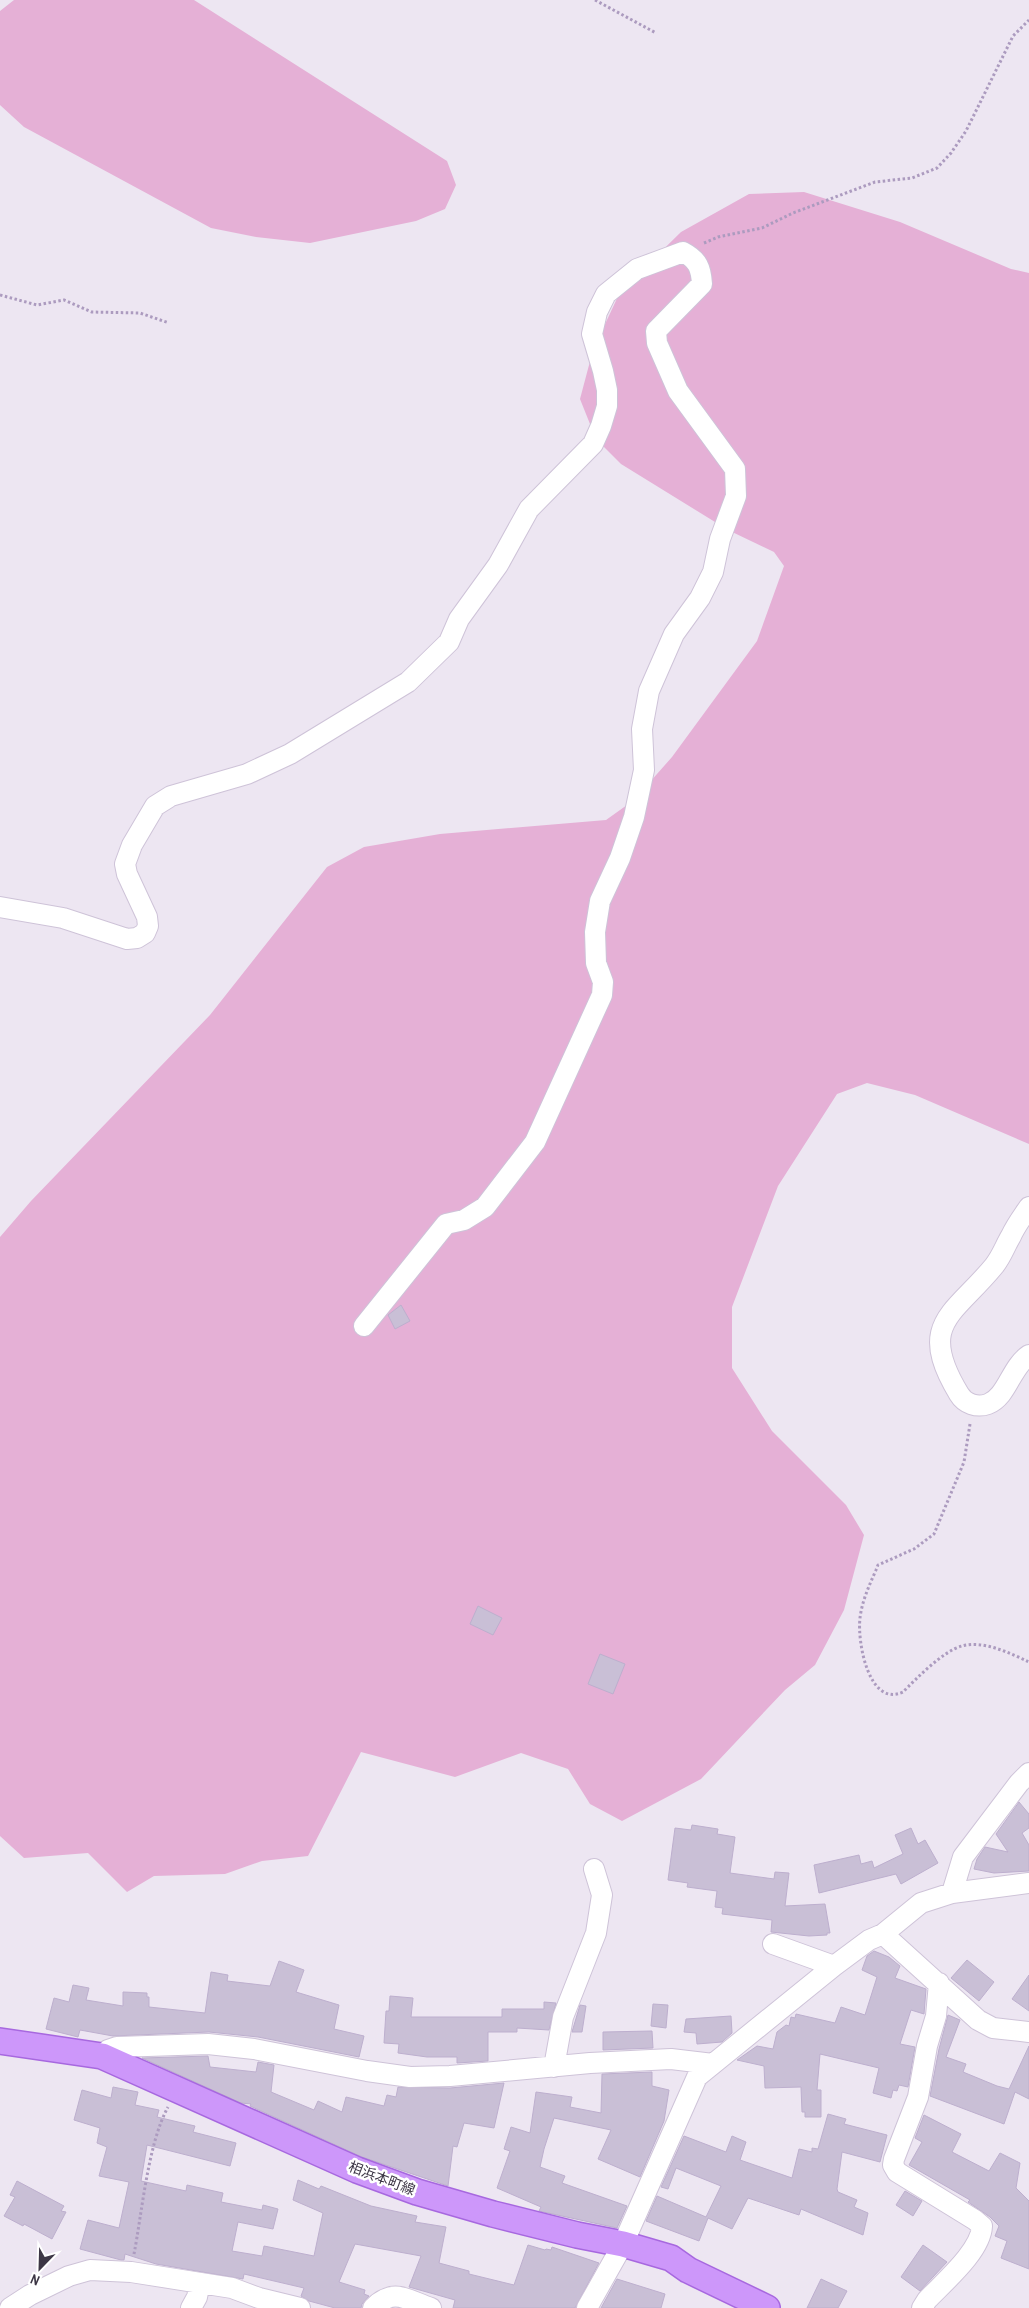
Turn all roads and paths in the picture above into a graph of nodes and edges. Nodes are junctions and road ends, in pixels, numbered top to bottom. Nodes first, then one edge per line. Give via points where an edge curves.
1 (595, 0) edge
2 (1029, 20) edge
3 (656, 33) dead end
4 (683, 252) junction
5 (0, 295) edge
6 (169, 323) dead end
7 (0, 907) edge
8 (1029, 1207) edge
9 (364, 1326) dead end
10 (1029, 1355) edge
11 (973, 1405) junction
12 (1029, 1662) edge
13 (1029, 1774) edge
14 (594, 1869) dead end
15 (1029, 1882) edge
16 (952, 1893) junction
17 (883, 1934) junction
18 (773, 1944) dead end
19 (834, 1966) junction
20 (939, 1983) junction
21 (1029, 2032) edge
22 (0, 2041) edge
23 (102, 2056) junction
24 (713, 2064) junction
25 (554, 2067) junction
26 (177, 2090) junction
27 (623, 2244) junction
28 (131, 2272) junction
29 (200, 2283) junction
30 (10, 2308) edge
31 (191, 2308) edge
32 (300, 2308) edge
33 (372, 2308) edge
34 (431, 2308) edge
35 (587, 2308) edge
36 (767, 2308) edge
37 (922, 2308) edge

1 - 3 path
2 - 4 path via 1013,36 966,131 952,153 937,168 912,178 875,182 762,228 718,237
4 - 7 street via 637,269 606,294 597,312 592,334 603,371 607,406 593,444 529,509 498,565 459,619 449,642 424,667 408,682 262,769 171,796 156,806 125,864 148,917 145,933 137,938 127,938 63,918
4 - 9 street via 694,258 702,269 702,284 656,331 658,343 678,391 734,469 736,496 712,572 700,598 674,634 649,691 642,729 644,770 634,817 600,901 595,932 602,995 536,1142 485,1207 464,1220 446,1224
5 - 6 path via 37,304 64,300 92,312 140,313
8 - 11 street via 999,1260 952,1309 941,1329 940,1349 944,1363 959,1394
10 - 11 street via 1012,1372 998,1398 989,1404
11 - 12 path via 964,1462 934,1534 914,1549 878,1565 863,1601 860,1619 864,1658 878,1688 886,1694 896,1695 962,1645 995,1648
13 - 16 street via 968,1848 958,1868
14 - 25 street via 602,1895 596,1933 562,2017
15 - 16 street
16 - 17 street via 921,1903
17 - 19 street via 869,1940
17 - 20 street
18 - 19 street
19 - 24 street
20 - 21 street via 985,2025
20 - 37 street via 936,2016 918,2097 894,2165 897,2172 982,2226 974,2249
22 - 23 main road, 相浜本町線
23 - 25 street via 117,2047 208,2044 254,2048 410,2077
23 - 26 main road, 相浜本町線
24 - 25 street via 671,2059
24 - 27 street via 696,2077
26 - 27 main road, 相浜本町線 via 357,2170 416,2192 502,2217
26 - 28 path via 162,2117 153,2150
27 - 35 street
27 - 36 main road, 相浜本町線 via 671,2258 688,2270
28 - 29 street
28 - 30 street via 90,2270 69,2276
29 - 31 street
29 - 32 street via 232,2288
33 - 34 street via 390,2296 403,2297

